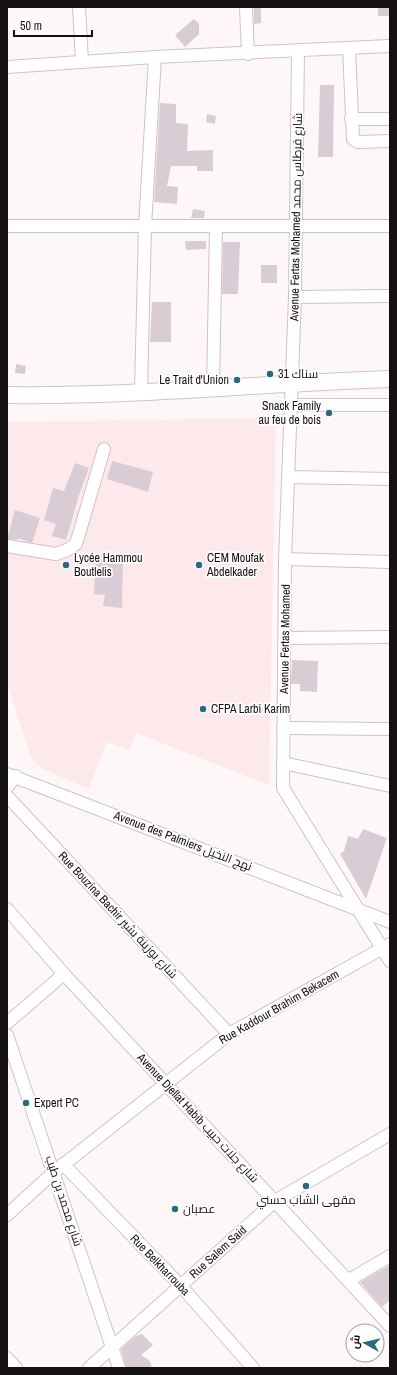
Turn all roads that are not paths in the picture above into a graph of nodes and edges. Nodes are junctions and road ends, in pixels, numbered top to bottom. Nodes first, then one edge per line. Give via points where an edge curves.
1 (79, 7) edge
2 (246, 7) edge
3 (390, 46) edge
4 (349, 48) junction
5 (298, 51) junction
6 (248, 54) junction
7 (155, 57) junction
8 (82, 61) junction
9 (7, 67) edge
10 (352, 119) junction
11 (390, 119) edge
12 (390, 141) edge
13 (7, 226) edge
14 (145, 226) junction
15 (296, 226) junction
16 (390, 226) edge
17 (216, 227) junction
18 (390, 296) edge
19 (295, 297) junction
20 (390, 379) edge
21 (292, 382) junction
22 (213, 388) junction
23 (141, 391) junction
24 (7, 394) edge
25 (390, 405) edge
26 (291, 406) junction
27 (104, 450) dead end
28 (289, 477) junction
29 (390, 479) edge
30 (7, 546) edge
31 (285, 559) junction
32 (390, 562) edge
33 (390, 637) edge
34 (285, 638) junction
35 (283, 728) junction
36 (390, 729) edge
37 (283, 763) junction
38 (12, 775) edge
39 (390, 786) edge
40 (7, 787) edge
41 (7, 796) edge
42 (7, 909) edge
43 (360, 910) junction
44 (390, 922) edge
45 (386, 946) edge
46 (390, 961) edge
47 (64, 974) junction
48 (7, 1023) edge
49 (229, 1034) junction
50 (7, 1035) edge
51 (166, 1084) junction
52 (390, 1134) edge
53 (58, 1168) junction
54 (275, 1201) junction
55 (7, 1215) edge
56 (390, 1256) edge
57 (349, 1280) junction
58 (181, 1286) junction
59 (390, 1326) edge
60 (112, 1348) junction
61 (7, 1358) edge
62 (16, 1368) edge
63 (89, 1368) edge
64 (119, 1368) edge
65 (253, 1368) edge

1 - 8 street
2 - 6 street
3 - 4 street
4 - 5 street
4 - 10 street
5 - 6 street
5 - 15 street, Avenue Fertas Mohamed شارع فرطاس محمد
6 - 7 street
7 - 8 street
7 - 14 street
8 - 9 street
10 - 11 street
10 - 12 street via 355,141
13 - 14 street
14 - 17 street
14 - 23 street
15 - 16 street
15 - 17 street
15 - 19 street, Avenue Fertas Mohamed شارع فرطاس محمد
17 - 22 street
18 - 19 street
19 - 21 street, Avenue Fertas Mohamed شارع فرطاس محمد
20 - 21 main road
21 - 22 main road
21 - 26 street, Avenue Fertas Mohamed
22 - 23 main road
23 - 24 main road
25 - 26 street
26 - 28 street, Avenue Fertas Mohamed
27 - 30 street via 76,544 56,554
28 - 29 street
28 - 31 street, Avenue Fertas Mohamed
31 - 32 street
31 - 34 street, Avenue Fertas Mohamed
33 - 34 street
34 - 35 street, Avenue Fertas Mohamed
35 - 36 street
35 - 37 street, Avenue Fertas Mohamed
37 - 39 street
37 - 43 street, Avenue Fertas Mohamed via 283,788
38 - 40 street
38 - 43 street, Avenue des Palmiers نهج النخيل
41 - 49 street, Rue Bouzina Bachir شارع بوزينة بشير
42 - 47 street, Avenue Djellat Habib شارع جلات حبيب
43 - 44 street, Avenue des Palmiers نهج النخيل
43 - 45 street, Avenue Fertas Mohamed
45 - 46 street, Avenue Fertas Mohamed
45 - 49 street, Rue Kaddour Brahim Bekacem
47 - 48 street
47 - 51 street, Avenue Djellat Habib شارع جلات حبيب
49 - 51 street, Rue Kaddour Brahim Bekacem
50 - 53 street, شارع محمد بن طيب
51 - 53 street, Rue Kaddour Brahim Bekacem
51 - 54 street, Avenue Djellat Habib شارع جلات حبيب
52 - 54 street, Rue Salem Said
53 - 55 street, Rue Kaddour Brahim Bekacem
53 - 58 street, Rue Belkharrouba
53 - 60 street, شارع محمد بن طيب
54 - 57 street, Avenue Djellat Habib شارع جلات حبيب
54 - 58 street, Rue Salem Said
56 - 57 street
57 - 59 street, Avenue Djellat Habib شارع جلات حبيب
58 - 60 street, Rue Salem Said
58 - 65 street, Rue Belkharrouba
60 - 63 street, Rue Salem Said
60 - 64 street, شارع محمد بن طيب
61 - 62 street

